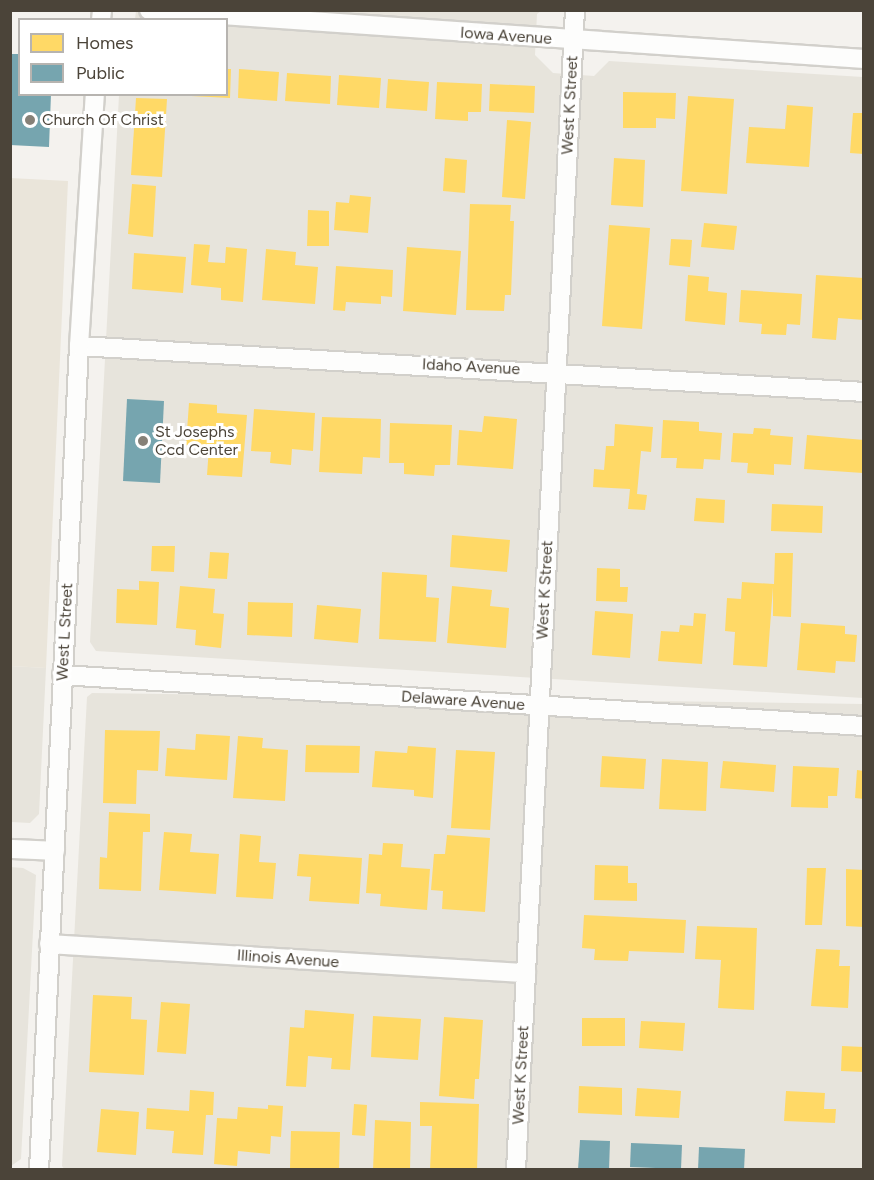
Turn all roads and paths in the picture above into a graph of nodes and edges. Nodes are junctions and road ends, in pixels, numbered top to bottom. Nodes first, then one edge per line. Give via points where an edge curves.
1 (149, 10) edge
2 (575, 10) edge
3 (574, 40) junction
4 (864, 59) edge
5 (95, 96) edge
6 (79, 346) junction
7 (557, 372) junction
8 (864, 392) edge
9 (62, 675) junction
10 (539, 706) junction
11 (864, 726) edge
12 (10, 849) edge
13 (55, 852) junction
14 (49, 944) junction
15 (526, 973) junction
16 (39, 1170) edge
17 (516, 1170) edge

1 - 3 street, Iowa Avenue
2 - 3 street, West K Street
3 - 4 street, Iowa Avenue
3 - 7 street, West K Street
5 - 6 street, West L Street
6 - 7 street, Idaho Avenue
6 - 9 street, West L Street
7 - 8 street, Idaho Avenue
7 - 10 street, West K Street
9 - 10 street, Delaware Avenue
9 - 13 street, West L Street
10 - 11 street, Delaware Avenue
10 - 15 street, West K Street
12 - 13 street
13 - 14 street, West L Street
14 - 15 street, Illinois Avenue
14 - 16 street, West L Street
15 - 17 street, West K Street

